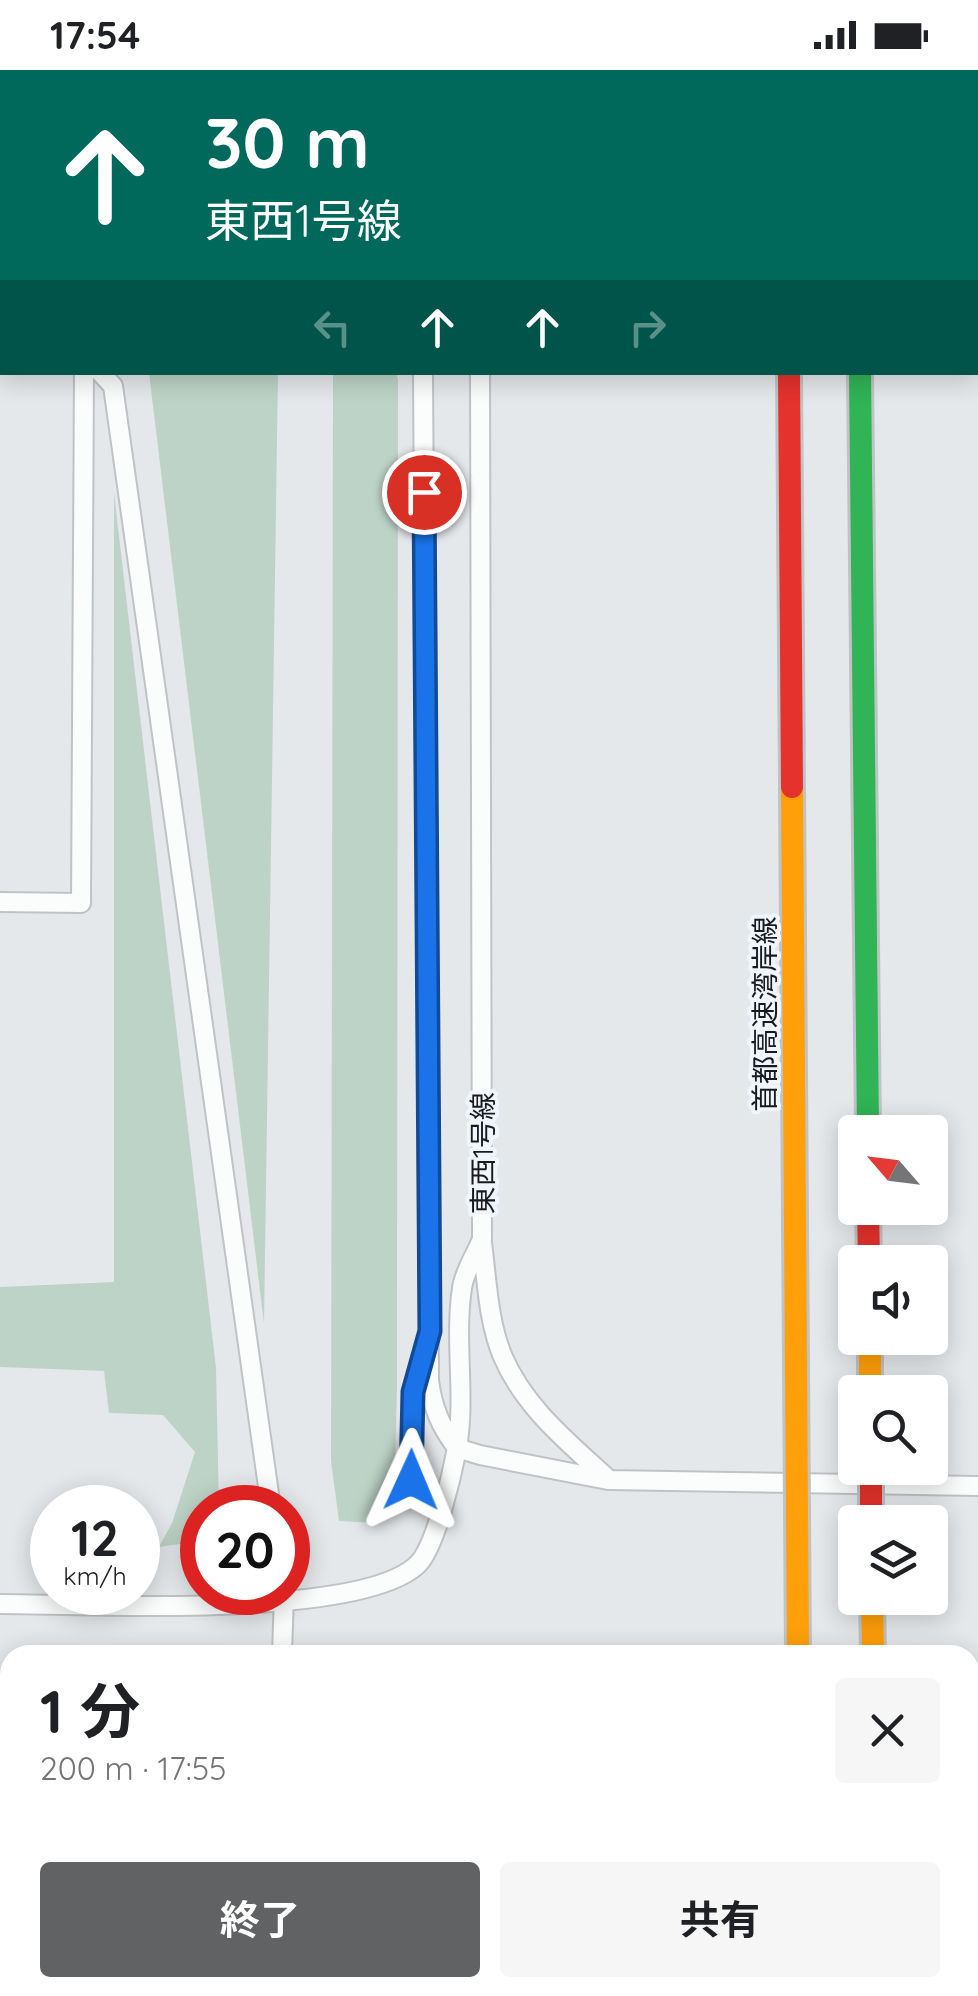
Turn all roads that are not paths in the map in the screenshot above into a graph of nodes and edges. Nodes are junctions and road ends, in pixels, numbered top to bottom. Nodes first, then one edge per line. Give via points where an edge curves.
1 (84, 375) edge
2 (103, 375) edge
3 (423, 375) edge
4 (480, 375) edge
5 (789, 375) edge
6 (860, 375) edge
7 (0, 902) edge
8 (868, 1115) edge
9 (482, 1239) junction
10 (430, 1331) junction
11 (457, 1448) junction
12 (608, 1480) junction
13 (269, 1485) edge
14 (978, 1486) edge
15 (440, 1513) junction
16 (310, 1595) edge
17 (180, 1600) edge
18 (0, 1604) edge
19 (283, 1615) edge
20 (872, 1615) edge
21 (282, 1645) edge
22 (798, 1645) edge
23 (873, 1645) edge

1 - 7 lane via 80,903
2 - 13 lane via 113,386
3 - 10 lane, 東西1号線
4 - 9 lane, 東西1号線
5 - 22 highway, 首都高速湾岸線, bridge
6 - 8 highway
9 - 11 lane, 東西1号線 via 462,1286
9 - 12 lane via 502,1355 537,1412
10 - 11 lane, 東西1号線 via 433,1408
10 - 15 lane via 413,1392 411,1480
11 - 12 lane
11 - 15 lane
12 - 14 lane
15 - 16 lane via 420,1562 399,1579
17 - 18 lane
19 - 21 lane
20 - 23 highway

